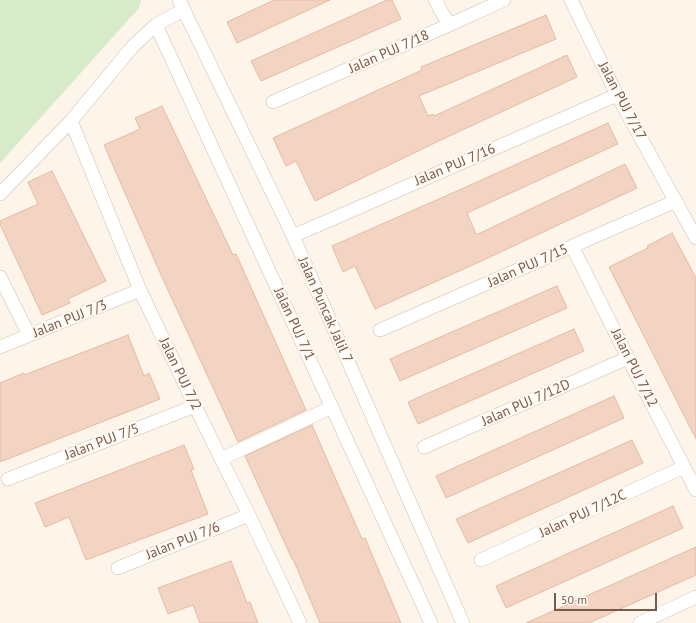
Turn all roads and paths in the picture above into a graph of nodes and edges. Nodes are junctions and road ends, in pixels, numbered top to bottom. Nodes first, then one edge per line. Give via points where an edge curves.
1 (435, 0) edge
2 (504, 0) edge
3 (571, 0) edge
4 (181, 5) edge
5 (156, 25) junction
6 (449, 25) junction
7 (617, 95) junction
8 (273, 102) dead end
9 (71, 121) junction
10 (0, 194) edge
11 (676, 201) junction
12 (293, 236) junction
13 (696, 238) edge
14 (572, 246) junction
15 (0, 277) edge
16 (140, 290) junction
17 (380, 330) dead end
18 (29, 335) junction
19 (0, 347) edge
20 (628, 358) junction
21 (195, 406) junction
22 (332, 407) junction
23 (424, 447) dead end
24 (221, 459) junction
25 (684, 467) junction
26 (8, 479) dead end
27 (696, 490) edge
28 (249, 515) junction
29 (481, 560) dead end
30 (118, 568) dead end
31 (696, 597) edge
32 (300, 623) edge
33 (431, 623) edge
34 (463, 623) edge
35 (640, 623) edge

1 - 6 street
2 - 6 street, Jalan PUJ 7/18
3 - 7 street, Jalan PUJ 7/17
4 - 5 street
4 - 12 street, Jalan Puncak Jalil 7
5 - 9 street via 134,46
5 - 22 street, Jalan PUJ 7/1
6 - 8 street, Jalan PUJ 7/18
7 - 11 street, Jalan PUJ 7/17
7 - 12 street, Jalan PUJ 7/16
9 - 10 street
9 - 16 street, Jalan PUJ 7/2
11 - 13 street, Jalan PUJ 7/17
11 - 14 street, Jalan PUJ 7/15
12 - 34 street, Jalan Puncak Jalil 7
14 - 17 street, Jalan PUJ 7/15
14 - 20 street, Jalan PUJ 7/12
15 - 18 street
16 - 18 street, Jalan PUJ 7/3
16 - 21 street, Jalan PUJ 7/2
18 - 19 street, Jalan PUJ 7/3
20 - 23 street, Jalan PUJ 7/12D
20 - 25 street, Jalan PUJ 7/12
21 - 24 street, Jalan PUJ 7/2
21 - 26 street, Jalan PUJ 7/5
22 - 24 street
22 - 33 street, Jalan PUJ 7/1
24 - 28 street, Jalan PUJ 7/2
25 - 27 street, Jalan PUJ 7/12
25 - 29 street, Jalan PUJ 7/12C
28 - 30 street, Jalan PUJ 7/6
28 - 32 street, Jalan PUJ 7/2
31 - 35 street

